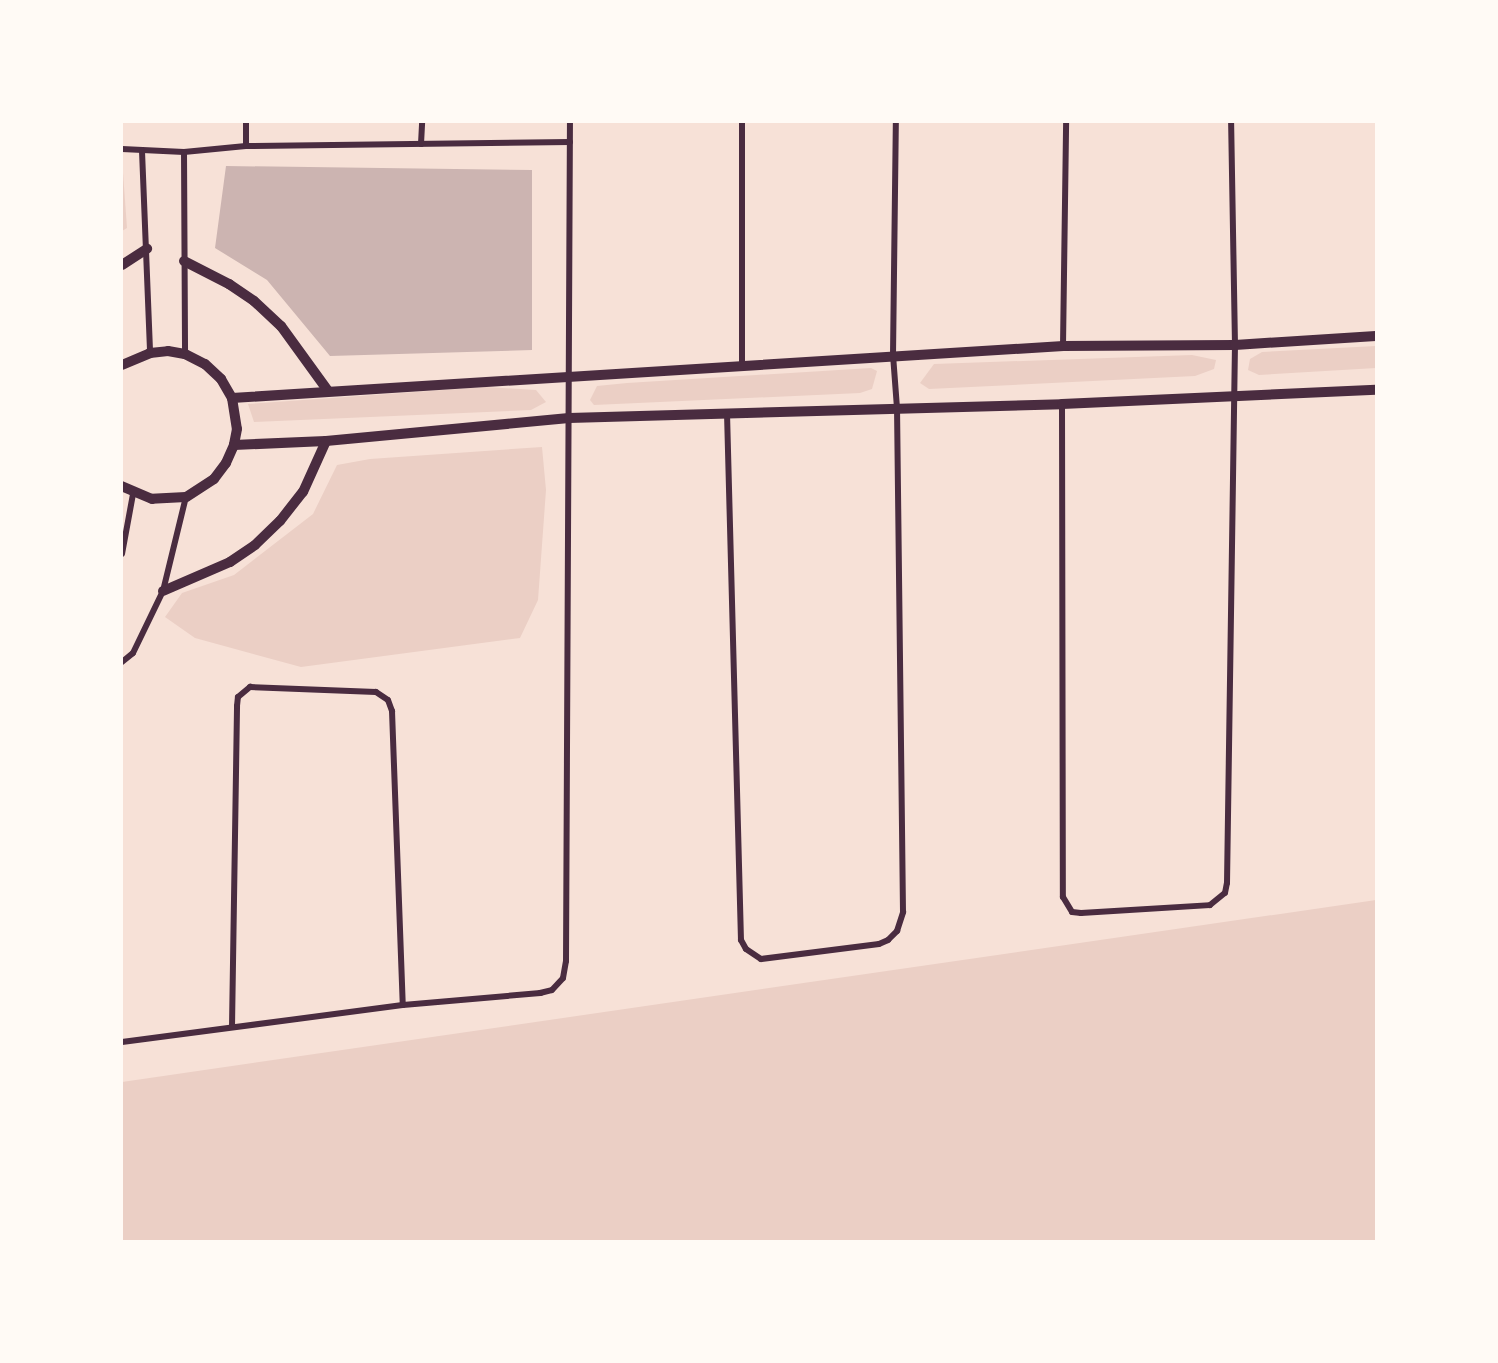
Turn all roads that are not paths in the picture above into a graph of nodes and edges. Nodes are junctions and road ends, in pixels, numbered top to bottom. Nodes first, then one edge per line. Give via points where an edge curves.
1 (246, 122) edge
2 (422, 122) edge
3 (570, 122) edge
4 (742, 122) edge
5 (896, 122) edge
6 (1066, 122) edge
7 (1231, 122) edge
8 (570, 142) junction
9 (422, 144) junction
10 (246, 146) junction
11 (122, 149) edge
12 (142, 151) junction
13 (184, 152) junction
14 (147, 249) junction
15 (184, 261) junction
16 (122, 265) edge
17 (1377, 336) edge
18 (1234, 345) junction
19 (1063, 346) junction
20 (150, 353) junction
21 (185, 354) junction
22 (893, 355) junction
23 (122, 365) edge
24 (742, 365) junction
25 (569, 376) junction
26 (1377, 390) edge
27 (328, 391) junction
28 (1234, 394) junction
29 (232, 398) junction
30 (1062, 404) junction
31 (897, 408) junction
32 (727, 413) junction
33 (569, 418) junction
34 (326, 441) junction
35 (234, 445) junction
36 (122, 486) edge
37 (133, 494) junction
38 (186, 497) junction
39 (122, 554) edge
40 (163, 591) junction
41 (122, 662) edge
42 (403, 1005) junction
43 (232, 1027) junction
44 (122, 1042) edge

1 - 10 street
2 - 9 street
3 - 8 street
4 - 24 street
5 - 22 street
6 - 19 street
7 - 18 street
8 - 9 street
8 - 25 street
9 - 10 street
10 - 13 street
11 - 12 street
12 - 13 street
12 - 14 street
13 - 15 street
14 - 16 street
14 - 20 street
15 - 21 street
15 - 27 street via 229,284 267,313 300,349
17 - 18 street
18 - 19 street
18 - 28 street
19 - 22 street
20 - 21 street
20 - 23 street
21 - 29 street via 205,364 221,379
22 - 24 street
22 - 31 street
24 - 25 street
25 - 27 street
25 - 33 street
26 - 28 street
27 - 29 street
28 - 30 street
28 - 30 street via 1225,893 1219,900 1202,906 1081,913 1072,912 1063,897
29 - 35 street via 236,413
30 - 31 street
31 - 32 street
31 - 32 street via 902,922 888,940 879,944 770,959 760,959 746,949 739,927
32 - 33 street
33 - 34 street
33 - 42 street via 566,961 559,985 540,993
34 - 35 street
34 - 40 street via 303,492 280,521 230,562
35 - 38 street via 214,479
36 - 37 street
37 - 38 street via 152,499
37 - 39 street
38 - 40 street
40 - 41 street via 133,653
42 - 43 street
42 - 43 street via 392,711 388,700 376,692 250,687 238,697 237,706
43 - 44 street

